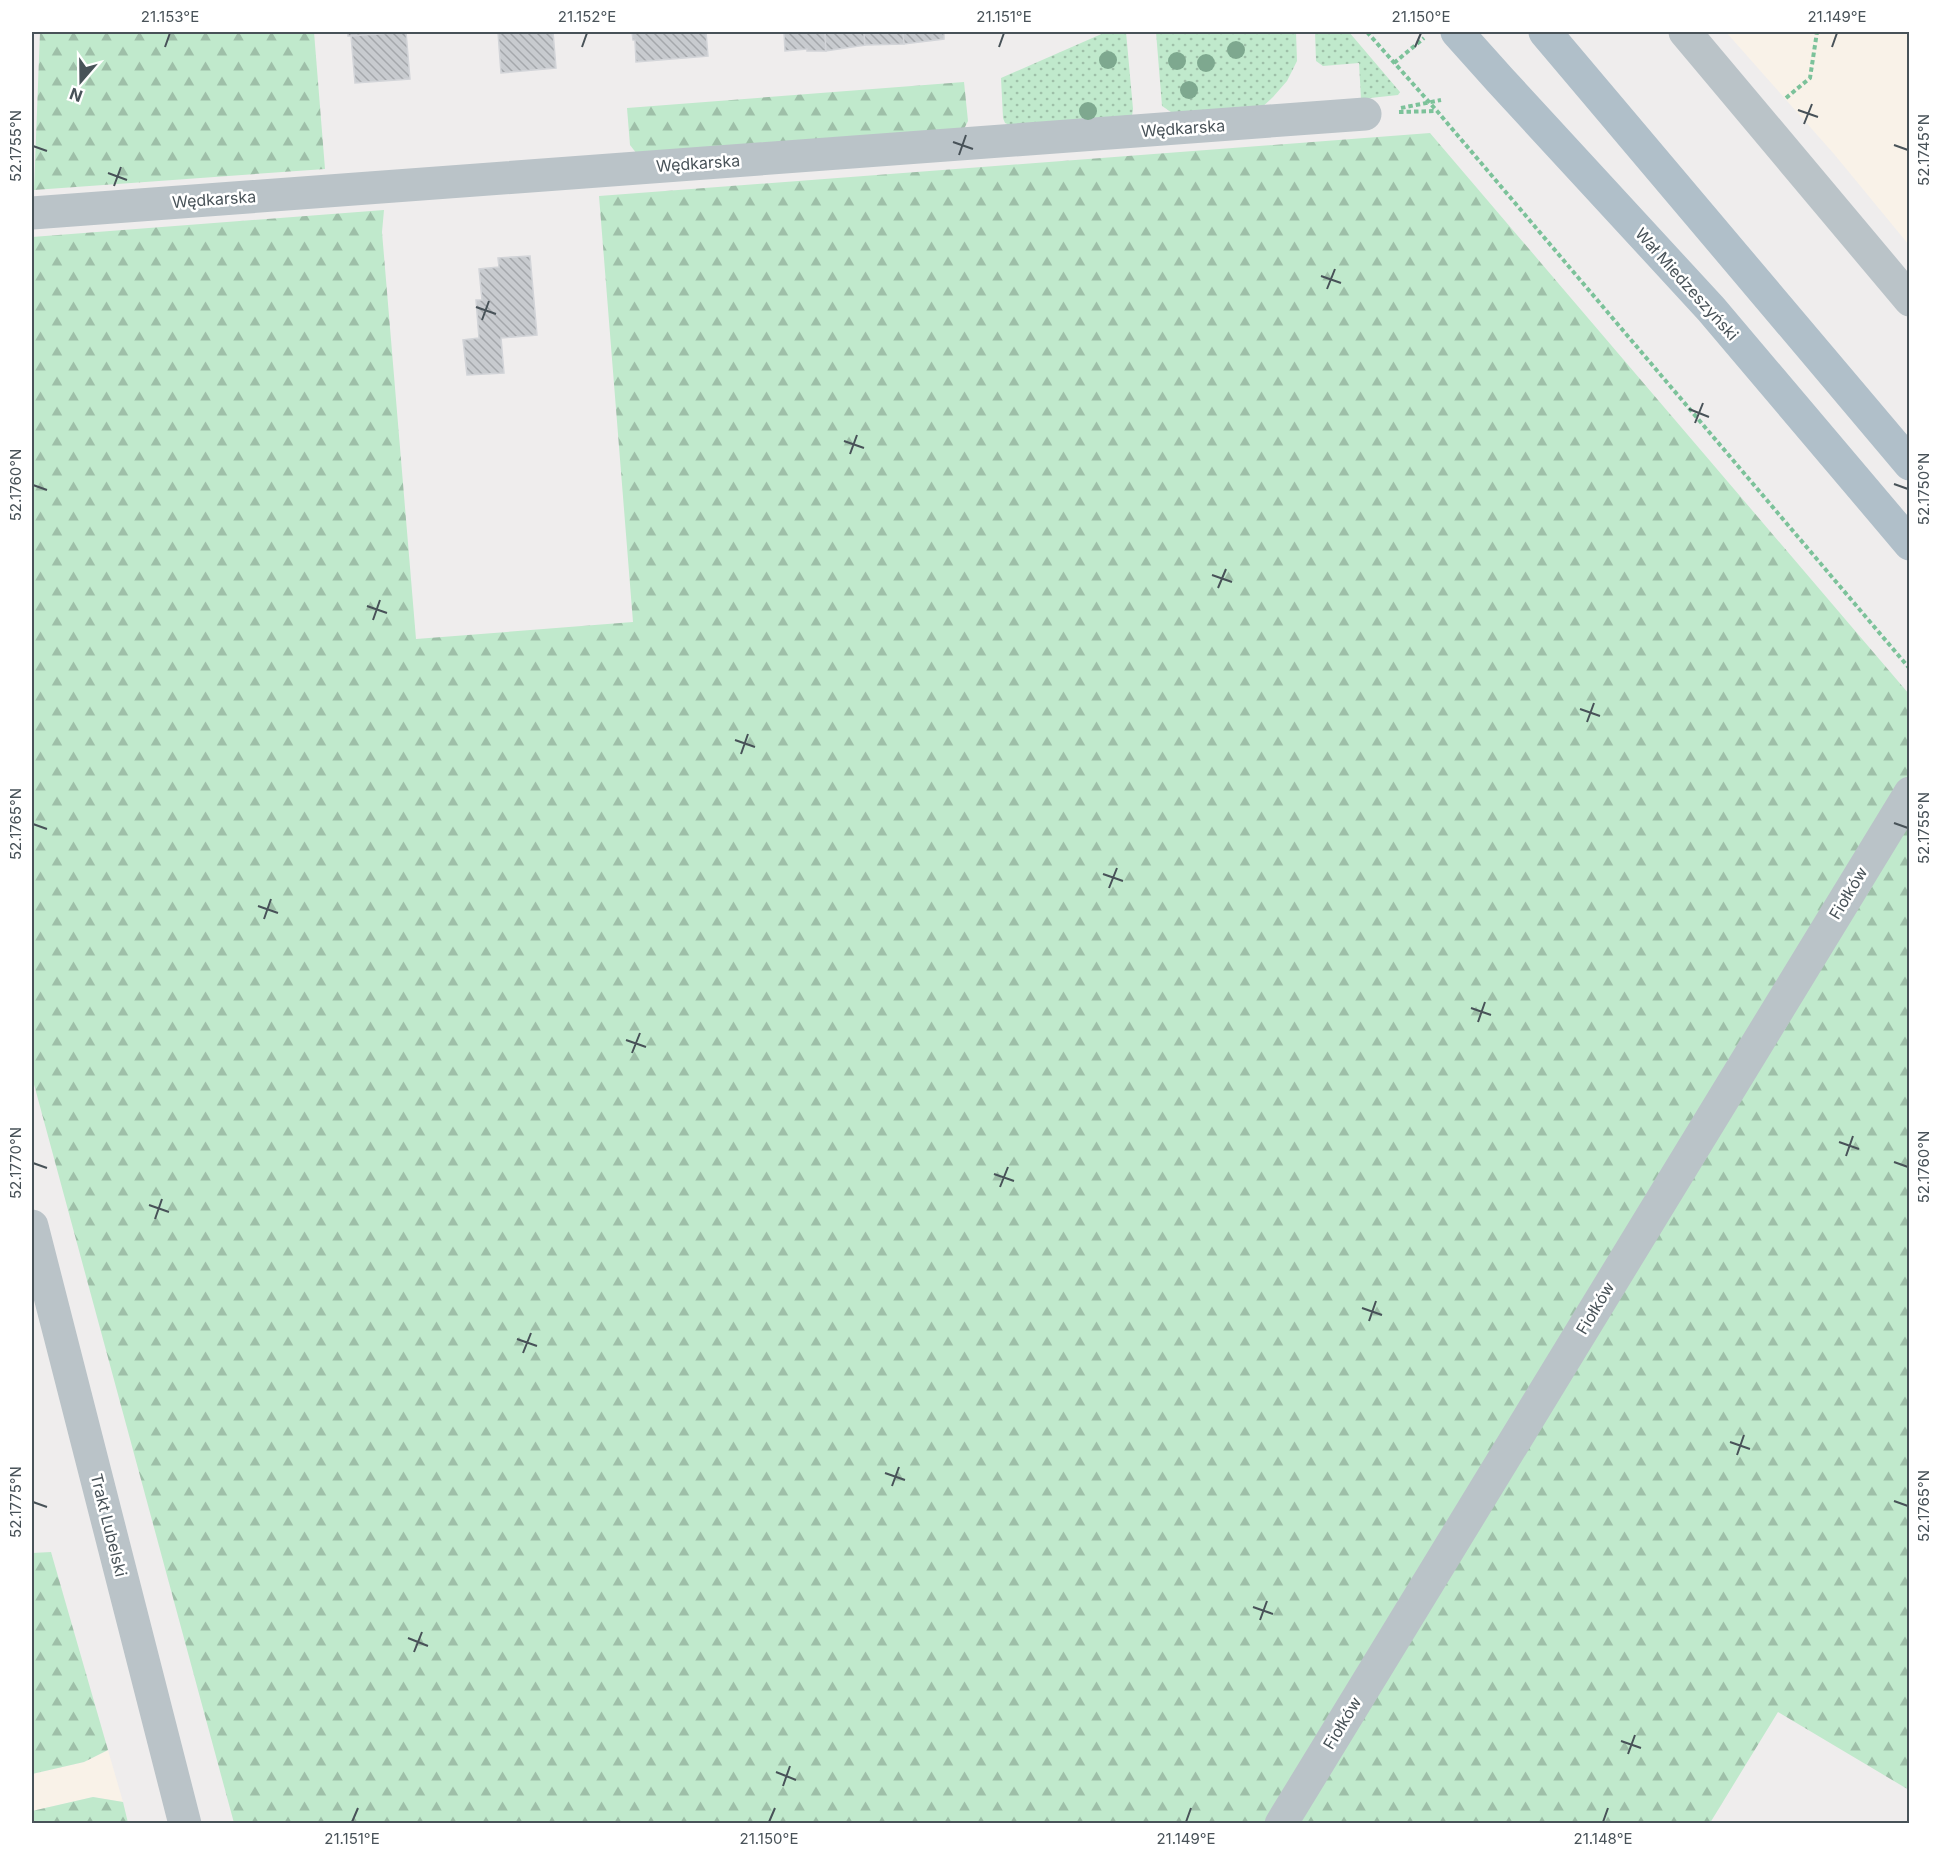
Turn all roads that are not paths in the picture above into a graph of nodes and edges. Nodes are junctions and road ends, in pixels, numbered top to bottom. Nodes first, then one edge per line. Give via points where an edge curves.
1 (1444, 32) edge
2 (1545, 32) edge
3 (1685, 32) edge
4 (1365, 114) dead end
5 (32, 213) edge
6 (1910, 300) edge
7 (1910, 464) edge
8 (1910, 543) edge
9 (1910, 793) edge
10 (32, 1226) edge
11 (185, 1824) edge
12 (1281, 1824) edge

1 - 8 main road, Wał Miedzeszyński via 1500,80 1712,309
2 - 7 main road
3 - 6 street
4 - 5 street, Wędkarska
9 - 12 street, Fiołków
10 - 11 street, Trakt Lubelski

